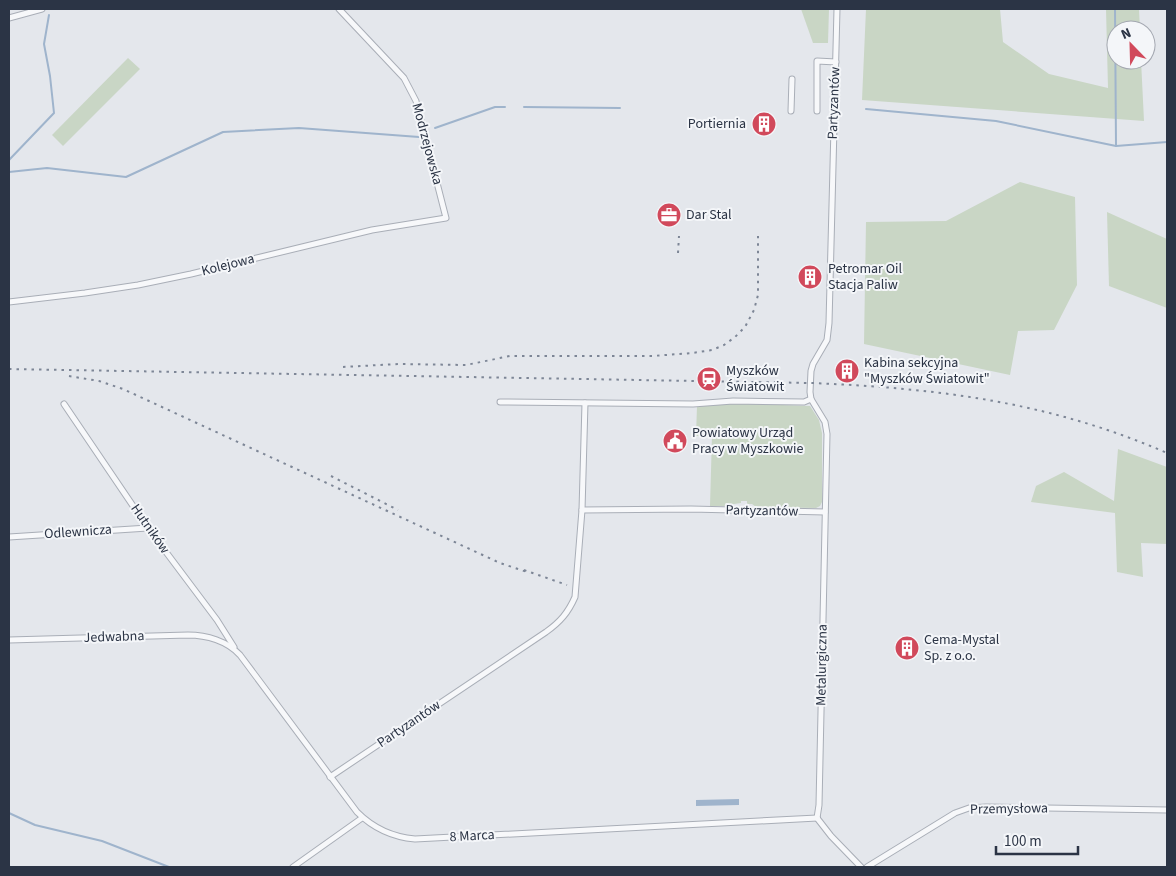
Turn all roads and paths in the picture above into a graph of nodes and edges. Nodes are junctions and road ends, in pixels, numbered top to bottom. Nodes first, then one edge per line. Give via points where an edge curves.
1 (42, 9) edge
2 (339, 9) edge
3 (838, 9) edge
4 (9, 18) edge
5 (836, 62) junction
6 (792, 79) dead end
7 (791, 111) dead end
8 (817, 111) dead end
9 (446, 218) joint
10 (9, 302) edge
11 (811, 399) junction
12 (500, 402) dead end
13 (585, 403) junction
14 (64, 404) dead end
15 (582, 510) junction
16 (825, 512) junction
17 (148, 528) junction
18 (9, 537) edge
19 (9, 640) edge
20 (218, 640) joint
21 (237, 652) junction
22 (330, 777) junction
23 (1167, 810) edge
24 (362, 818) junction
25 (817, 818) junction
26 (293, 867) edge
27 (861, 867) edge
28 (867, 867) edge

1 - 4 street
2 - 9 street, Modrzejowska via 404,78 411,90
3 - 5 street, Partyzantów
5 - 8 street via 818,61
5 - 11 street, Partyzantów via 830,323 827,340 813,364
6 - 7 street
9 - 10 street, Kolejowa via 372,230 145,283
11 - 13 street via 804,402 693,404
11 - 16 street via 825,422 827,434
12 - 13 street
13 - 15 street
14 - 17 street, Hutników
15 - 16 street, Partyzantów
15 - 22 street, Partyzantów via 575,598 560,622
16 - 25 street, Metalurgiczna
17 - 18 street, Odlewnicza
17 - 21 street, Hutników
19 - 20 street, Jedwabna via 188,635
20 - 21 street, 8 Marca
21 - 22 street, 8 Marca
22 - 24 street, 8 Marca
23 - 28 street, Przemysłowa via 969,808 949,816
24 - 25 street, 8 Marca via 388,833 416,839
24 - 26 street
25 - 27 street

